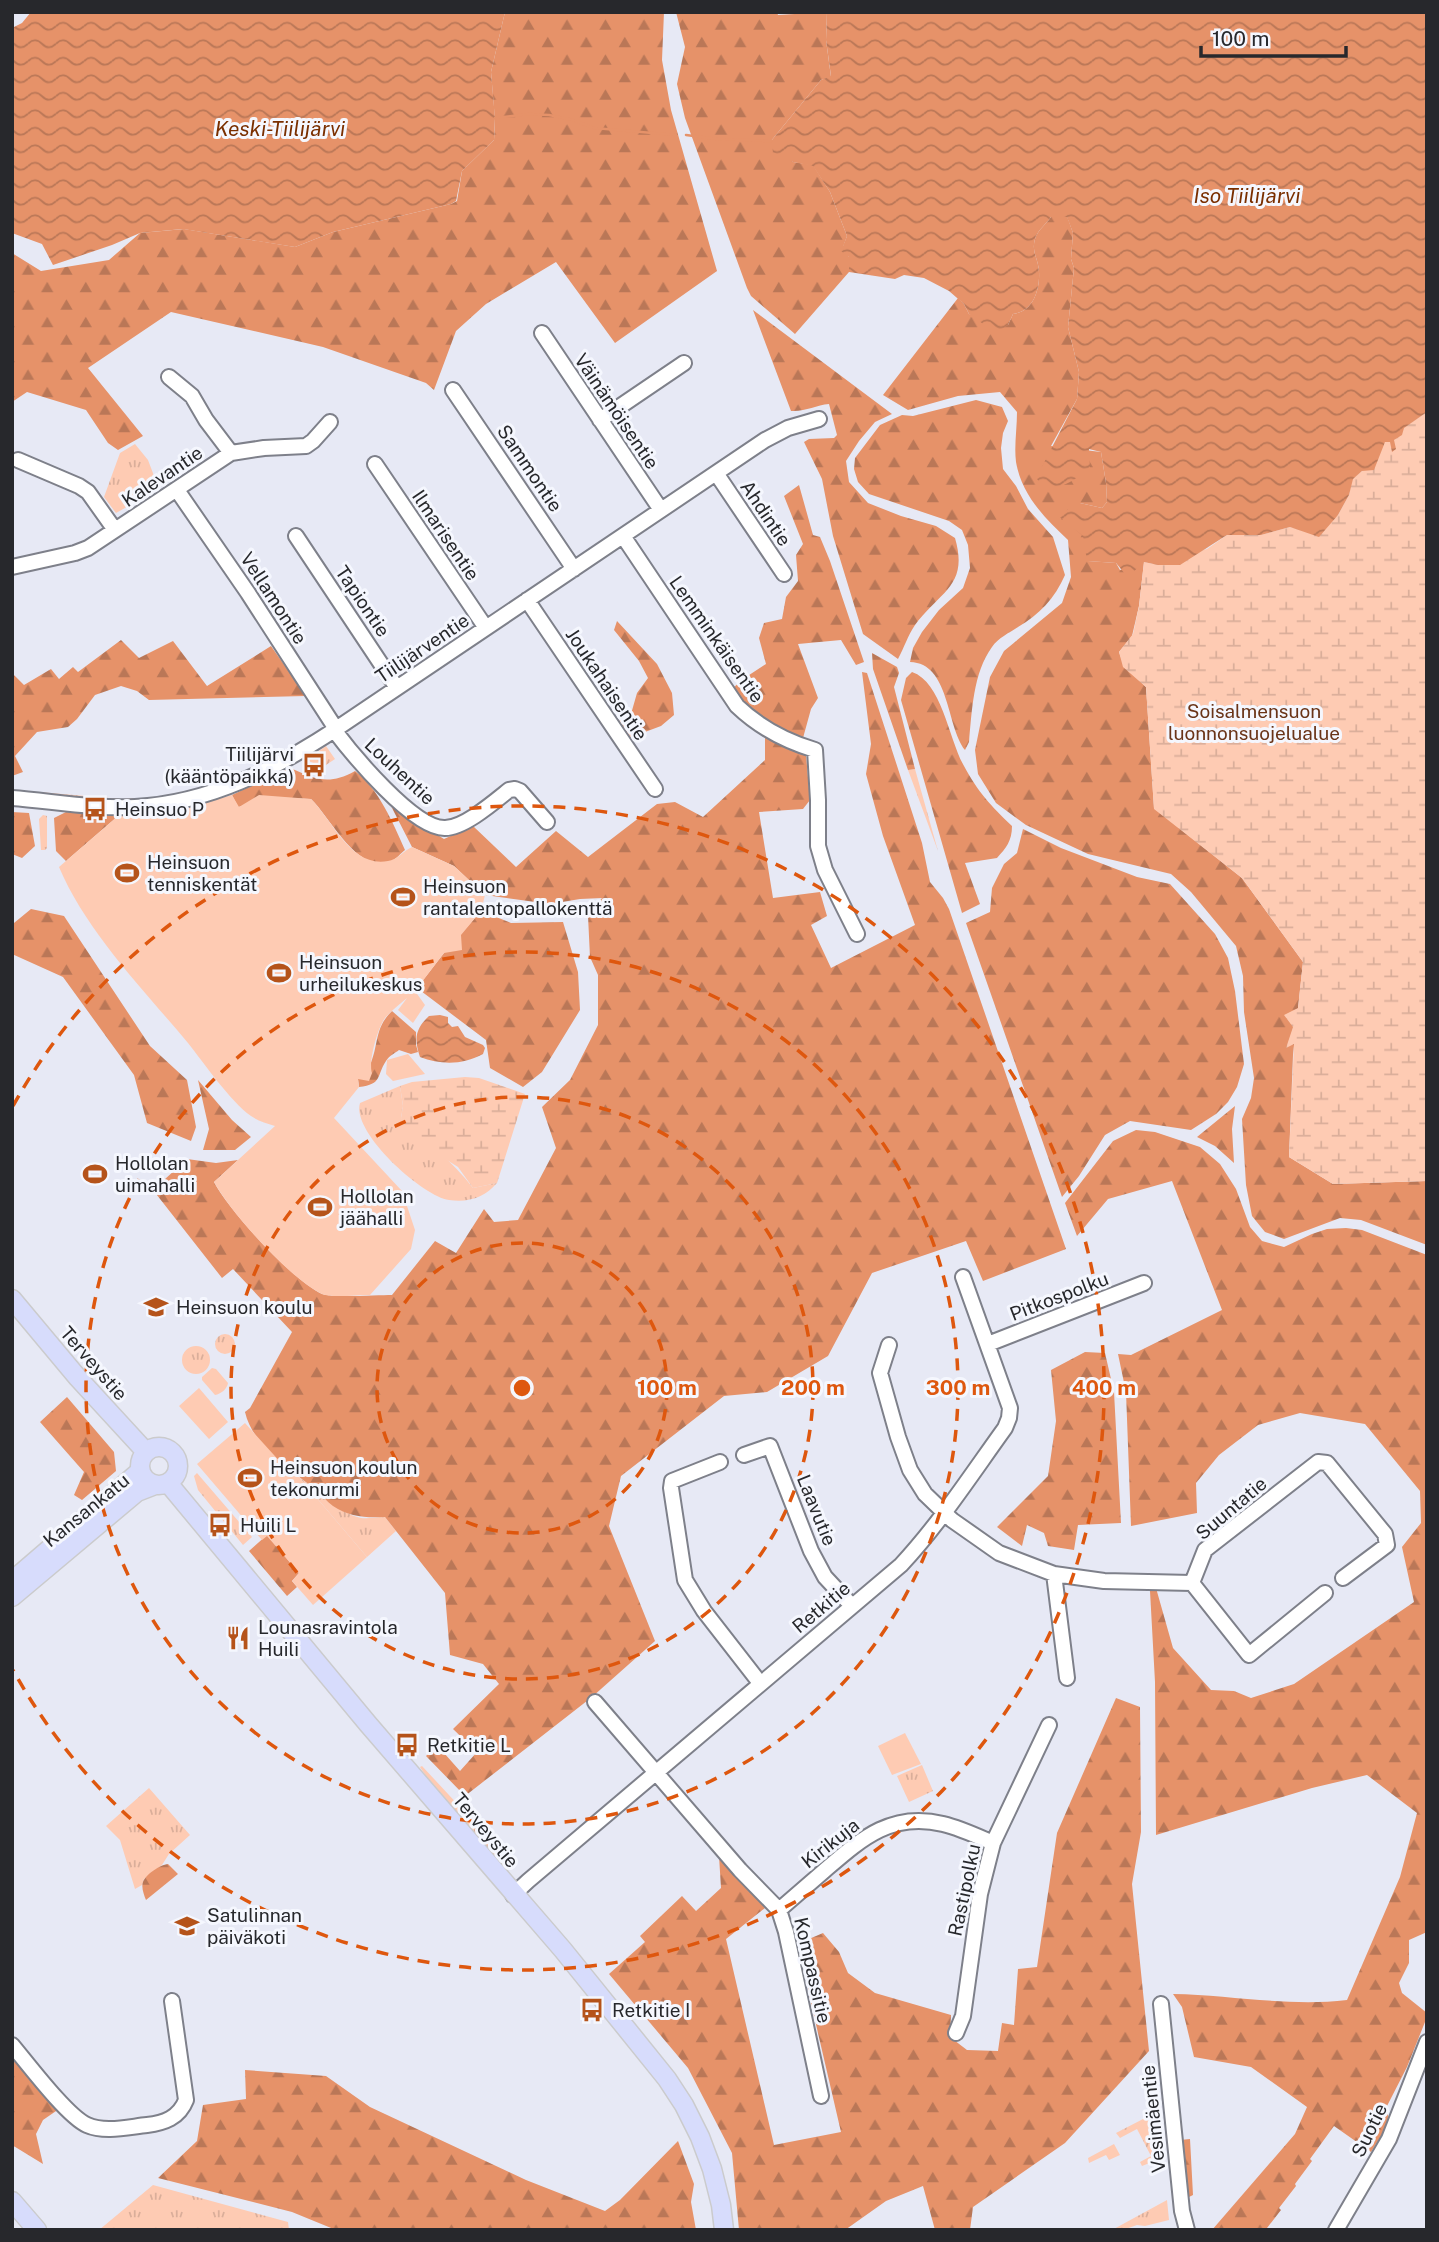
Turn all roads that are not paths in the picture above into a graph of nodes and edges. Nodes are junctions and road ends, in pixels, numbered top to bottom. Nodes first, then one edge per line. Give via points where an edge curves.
1 (542, 333) dead end
2 (684, 363) dead end
3 (169, 377) dead end
4 (453, 390) dead end
5 (819, 419) dead end
6 (600, 420) junction
7 (330, 422) dead end
8 (231, 453) junction
9 (18, 460) dead end
10 (375, 464) dead end
11 (716, 473) junction
12 (177, 490) junction
13 (661, 510) junction
14 (116, 530) junction
15 (623, 536) junction
16 (296, 537) dead end
17 (12, 568) edge
18 (574, 569) junction
19 (784, 574) dead end
20 (527, 600) junction
21 (486, 628) junction
22 (397, 688) junction
23 (335, 730) junction
24 (654, 789) dead end
25 (12, 798) edge
26 (547, 822) dead end
27 (857, 934) dead end
28 (963, 1276) dead end
29 (1144, 1283) dead end
30 (12, 1299) edge
31 (988, 1344) junction
32 (889, 1345) dead end
33 (146, 1452) junction
34 (744, 1455) dead end
35 (720, 1462) dead end
36 (140, 1471) junction
37 (161, 1484) junction
38 (944, 1513) junction
39 (1054, 1574) junction
40 (1343, 1578) dead end
41 (12, 1581) edge
42 (1192, 1583) junction
43 (1325, 1593) dead end
44 (12, 1597) edge
45 (852, 1606) junction
46 (1068, 1678) dead end
47 (760, 1683) junction
48 (595, 1702) dead end
49 (1049, 1724) dead end
50 (656, 1772) junction
51 (993, 1843) junction
52 (513, 1895) junction
53 (779, 1910) junction
54 (172, 2001) dead end
55 (1161, 2004) dead end
56 (957, 2033) dead end
57 (1427, 2042) edge
58 (12, 2045) edge
59 (821, 2096) dead end
60 (12, 2201) edge
61 (37, 2230) edge
62 (724, 2230) edge
63 (1187, 2230) edge
64 (1336, 2230) edge

1 - 6 street, Väinämöisentie
2 - 6 street
3 - 8 street via 192,396
4 - 18 street, Sammontie
5 - 11 street, Tiilijärventie via 782,430
6 - 13 street, Väinämöisentie
7 - 8 street, Kalevantie via 306,446
8 - 12 street, Kalevantie
9 - 14 street via 88,492
10 - 21 street, Ilmarisentie
11 - 13 street, Tiilijärventie
11 - 19 street, Ahdintie
12 - 14 street, Kalevantie
12 - 23 street, Vellamontie
13 - 15 street, Tiilijärventie
14 - 17 street, Kalevantie via 75,554
15 - 18 street, Tiilijärventie
15 - 27 street, Lemminkäisentie via 737,706 769,732 815,750 818,846
16 - 22 street, Tapiontie
18 - 20 street, Tiilijärventie
20 - 21 street, Tiilijärventie
20 - 24 street, Joukahaisentie
21 - 22 street, Tiilijärventie
22 - 23 street, Tiilijärventie
23 - 25 street, Tiilijärventie via 266,771 184,800 134,807
23 - 26 street, Louhentie via 382,786 430,825 458,825 515,789
28 - 31 street, Retkitie
29 - 31 street, Pitkospolku
30 - 33 main road, Terveystie
31 - 38 street, Retkitie via 1010,1408 1009,1418
32 - 38 street via 880,1373 898,1437 910,1470
33 - 36 main road
33 - 37 main road via 162,1447 175,1455 178,1470 173,1480
34 - 45 street, Laavutie via 770,1447 811,1551 825,1577
35 - 47 street via 672,1481 685,1580
36 - 37 main road via 144,1478
36 - 41 main road, Kansankatu
37 - 44 main road, Kansankatu via 137,1492
37 - 52 main road, Terveystie
38 - 39 street via 999,1553
38 - 45 street, Retkitie via 901,1565
39 - 42 street via 1104,1581
39 - 46 street
40 - 42 street, Suuntatie via 1387,1545 1385,1534 1327,1463 1318,1462 1205,1550
42 - 43 street via 1249,1655
45 - 47 street, Retkitie
47 - 50 street, Retkitie
48 - 50 street, Kompassitie
49 - 51 street, Rastipolku
50 - 52 street, Retkitie
50 - 53 street, Kompassitie
51 - 53 street, Kirikuja via 944,1824 901,1822 859,1841
51 - 56 street, Rastipolku
52 - 62 main road, Terveystie via 636,2039 684,2105 712,2169
53 - 59 street, Kompassitie
54 - 58 street via 186,2101 176,2116 155,2124 106,2129 87,2125 72,2115
55 - 63 street, Vesimäentie
57 - 64 street, Suotie via 1389,2139
60 - 61 main road

